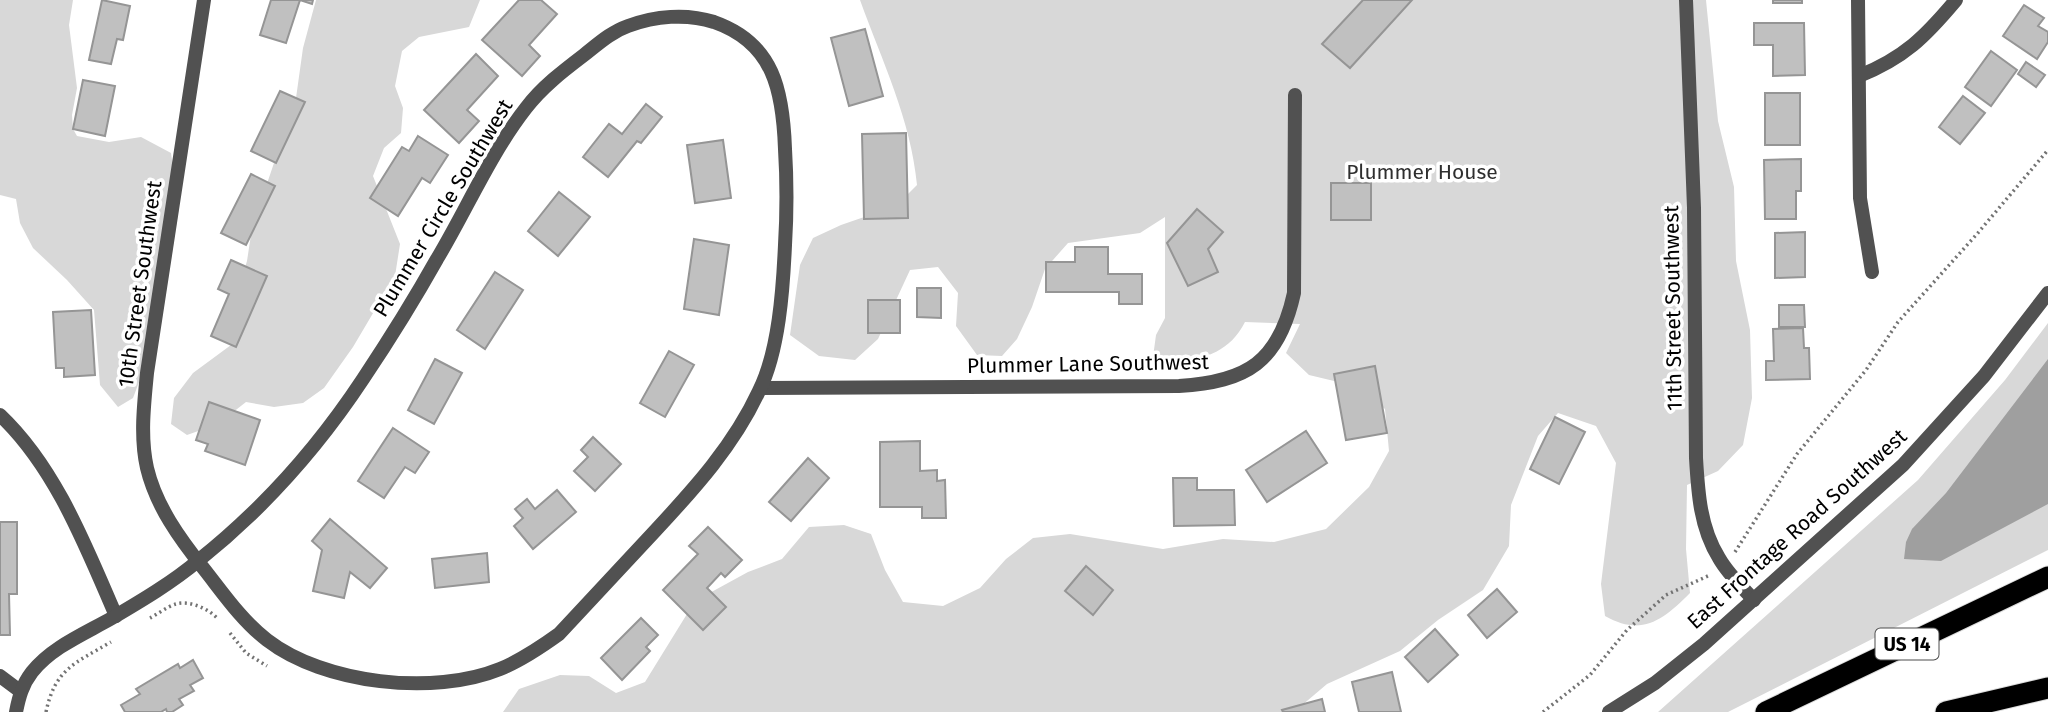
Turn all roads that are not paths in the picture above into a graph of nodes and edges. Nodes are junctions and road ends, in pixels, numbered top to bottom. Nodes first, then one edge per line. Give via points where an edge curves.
1 (204, 0) edge
2 (1686, 0) edge
3 (1858, 0) edge
4 (1955, 0) edge
5 (1859, 76) junction
6 (1295, 94) dead end
7 (1872, 272) dead end
8 (2048, 293) edge
9 (761, 388) junction
10 (0, 415) edge
11 (198, 562) junction
12 (2048, 577) edge
13 (1754, 600) junction
14 (116, 616) junction
15 (0, 676) edge
16 (2048, 688) edge
17 (20, 691) junction
18 (16, 712) edge
19 (1609, 712) edge
20 (1766, 712) edge
21 (1946, 712) edge

1 - 11 street, 10th Street Southwest via 144,410 147,468 158,499
2 - 13 street, 11th Street Southwest via 1696,469 1702,516 1717,556
3 - 5 street
4 - 5 street via 1916,45
5 - 7 street via 1860,198
6 - 9 street, Plummer Lane Southwest via 1294,293 1275,346 1236,377 1179,386
8 - 13 street, East Frontage Road Southwest via 1984,376 1903,465
9 - 11 street, Plummer Circle Southwest via 709,472 559,634 486,674 441,681 384,681 325,670 267,640
9 - 11 street, Plummer Circle Southwest via 783,293 788,201 783,108 772,73 764,56 745,37 706,19 682,15 627,26 558,75 527,107 362,381 331,424 276,490
10 - 14 street via 33,453 55,489
11 - 14 street, Plummer Circle Southwest
12 - 20 highway, US 14
13 - 19 street, East Frontage Road Southwest via 1655,683
14 - 17 street, Plummer Circle Southwest via 56,650
15 - 17 street
16 - 21 highway
17 - 18 street

